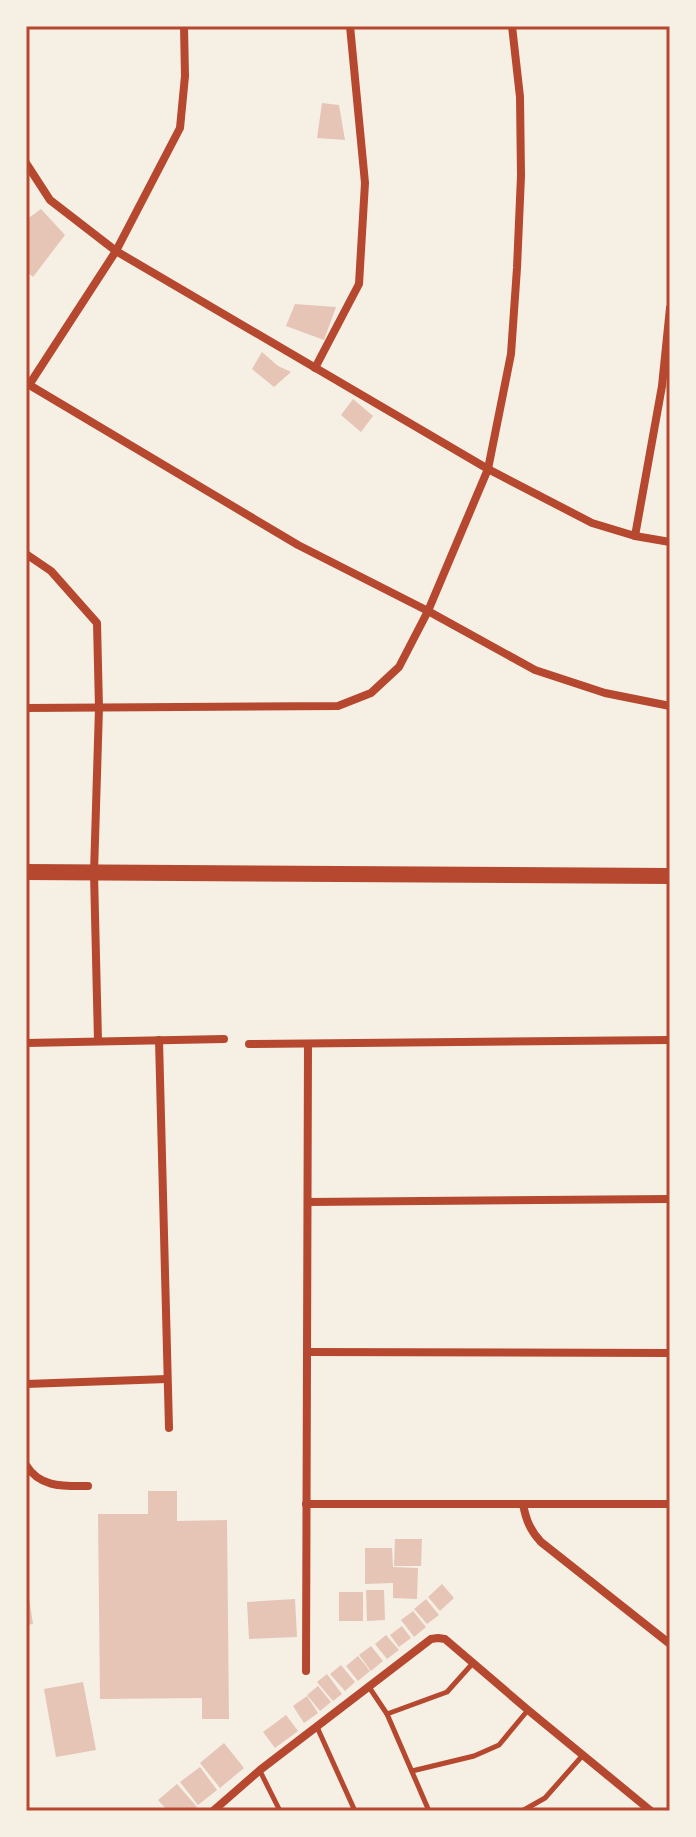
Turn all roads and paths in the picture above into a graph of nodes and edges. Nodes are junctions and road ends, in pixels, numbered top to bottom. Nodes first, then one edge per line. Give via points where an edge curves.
1 (184, 26) edge
2 (350, 26) edge
3 (512, 26) edge
4 (26, 163) edge
5 (116, 251) junction
6 (670, 308) edge
7 (315, 368) junction
8 (28, 384) edge
9 (488, 469) junction
10 (635, 536) junction
11 (670, 542) edge
12 (26, 554) edge
13 (428, 611) junction
14 (670, 706) edge
15 (26, 708) edge
16 (99, 708) junction
17 (26, 872) edge
18 (94, 873) junction
19 (670, 876) edge
20 (224, 1039) dead end
21 (159, 1040) junction
22 (670, 1040) edge
23 (98, 1041) junction
24 (26, 1043) edge
25 (249, 1044) dead end
26 (308, 1044) junction
27 (670, 1199) edge
28 (308, 1202) junction
29 (307, 1352) junction
30 (670, 1353) edge
31 (167, 1379) junction
32 (26, 1384) edge
33 (169, 1428) dead end
34 (26, 1465) edge
35 (88, 1486) dead end
36 (306, 1504) junction
37 (523, 1504) junction
38 (670, 1504) edge
39 (670, 1644) edge
40 (473, 1663) junction
41 (306, 1671) dead end
42 (369, 1687) junction
43 (528, 1710) junction
44 (387, 1714) junction
45 (317, 1727) junction
46 (584, 1754) junction
47 (260, 1770) junction
48 (412, 1771) junction
49 (638, 1807) edge
50 (213, 1811) edge
51 (280, 1811) edge
52 (355, 1811) edge
53 (429, 1811) edge
54 (522, 1811) edge
55 (651, 1811) edge

1 - 5 street via 180,128
2 - 7 street via 365,183 359,284
3 - 9 street via 520,97 517,268 511,354
4 - 5 street via 50,200
5 - 7 street
5 - 8 street
6 - 10 street
7 - 9 street
8 - 13 street via 298,545
9 - 10 street via 592,523
9 - 13 street
10 - 11 street
12 - 16 street via 51,571 97,623
13 - 14 street via 535,670 605,693
13 - 16 street via 399,667 371,693 338,706
15 - 16 street
16 - 18 street
17 - 18 main road
18 - 19 main road
18 - 23 street
20 - 21 street
21 - 23 street
21 - 31 street
22 - 26 street
23 - 24 street
25 - 26 street
26 - 28 street
27 - 28 street
28 - 29 street
29 - 30 street
29 - 36 street
31 - 32 street
31 - 33 street
34 - 35 street via 32,1476 47,1483
36 - 37 street
36 - 41 street
37 - 38 street
37 - 39 street via 541,1542
40 - 42 street via 445,1639 431,1639
40 - 43 street
40 - 44 lane via 447,1692
42 - 44 lane
42 - 45 street
43 - 46 street
43 - 48 lane via 499,1745
44 - 48 lane
45 - 47 street
45 - 52 lane
46 - 49 street
46 - 54 lane via 545,1798
47 - 50 street
47 - 51 lane
48 - 53 lane
49 - 55 street

